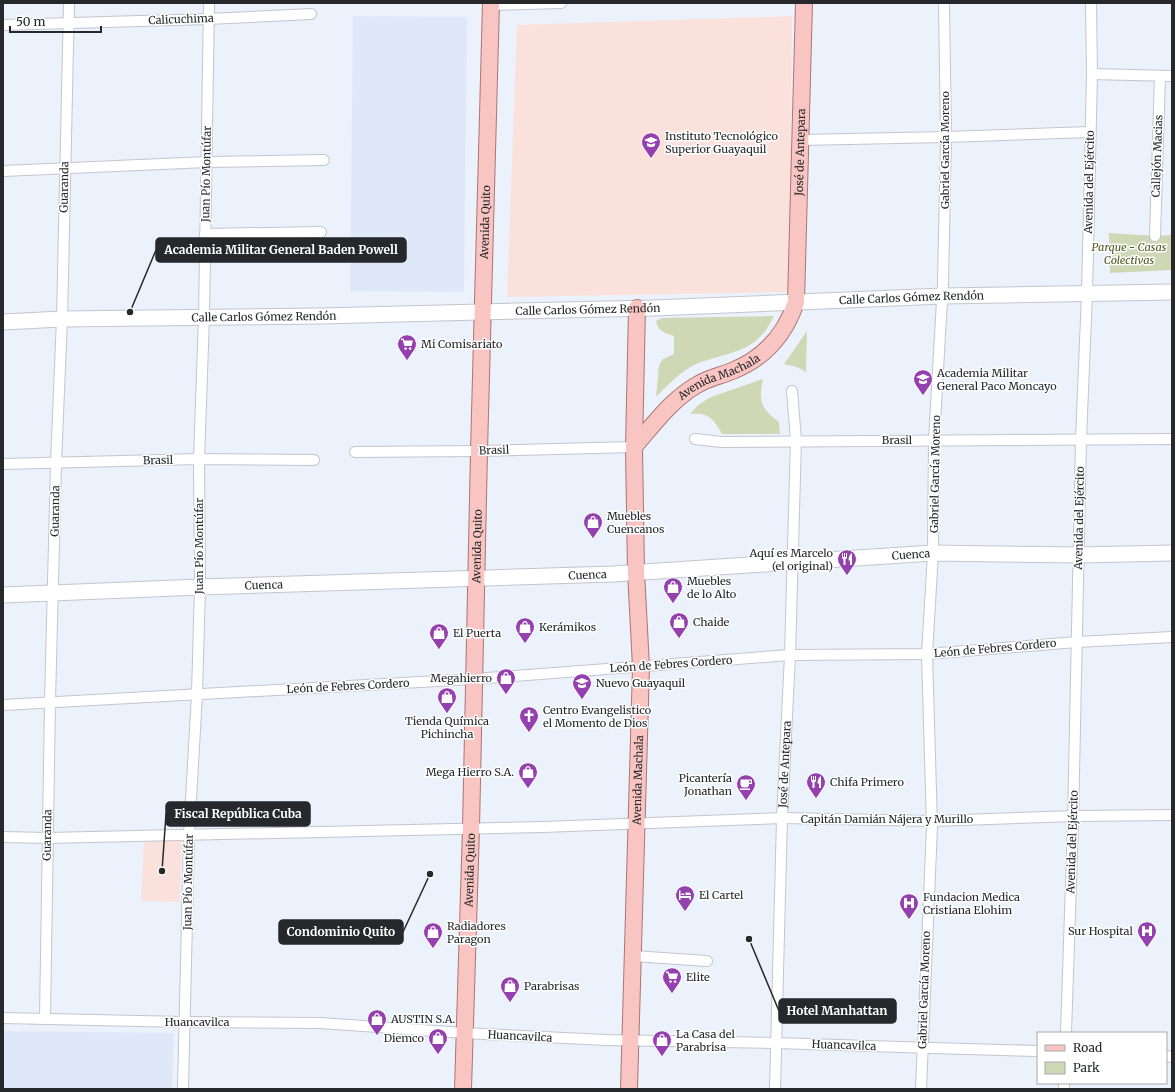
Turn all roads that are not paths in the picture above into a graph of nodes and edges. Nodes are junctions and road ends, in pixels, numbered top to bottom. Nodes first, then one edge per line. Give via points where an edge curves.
1 (69, 3) edge
2 (209, 3) edge
3 (561, 3) edge
4 (804, 3) edge
5 (944, 3) edge
6 (1091, 3) edge
7 (491, 4) edge
8 (312, 14) dead end
9 (208, 19) junction
10 (69, 23) junction
11 (3, 24) edge
12 (1092, 74) junction
13 (1160, 76) junction
14 (1172, 76) edge
15 (1090, 132) junction
16 (946, 137) junction
17 (800, 140) junction
18 (324, 160) dead end
19 (207, 162) junction
20 (64, 168) junction
21 (3, 171) edge
22 (321, 232) dead end
23 (205, 234) junction
24 (1155, 236) dead end
25 (1172, 292) edge
26 (1087, 294) junction
27 (943, 296) junction
28 (796, 302) junction
29 (637, 308) junction
30 (482, 312) junction
31 (204, 317) junction
32 (62, 319) junction
33 (3, 322) edge
34 (792, 391) dead end
35 (695, 439) dead end
36 (1081, 439) junction
37 (1172, 439) edge
38 (796, 440) junction
39 (934, 440) junction
40 (634, 447) junction
41 (479, 451) junction
42 (355, 452) dead end
43 (199, 459) junction
44 (314, 460) dead end
45 (56, 463) junction
46 (3, 464) edge
47 (933, 553) junction
48 (1172, 553) edge
49 (1079, 555) junction
50 (792, 562) junction
51 (636, 572) junction
52 (476, 577) junction
53 (200, 587) junction
54 (53, 592) junction
55 (3, 595) edge
56 (1172, 637) edge
57 (1077, 642) junction
58 (927, 654) junction
59 (790, 655) junction
60 (641, 667) junction
61 (474, 679) junction
62 (197, 694) junction
63 (50, 702) junction
64 (3, 704) edge
65 (1172, 815) edge
66 (1074, 816) junction
67 (782, 818) junction
68 (932, 821) junction
69 (636, 825) junction
70 (471, 828) junction
71 (189, 835) junction
72 (3, 837) edge
73 (47, 838) junction
74 (632, 956) junction
75 (707, 961) dead end
76 (3, 1018) edge
77 (45, 1019) junction
78 (184, 1022) junction
79 (1066, 1032) edge
80 (464, 1033) junction
81 (630, 1040) junction
82 (776, 1042) junction
83 (922, 1048) junction
84 (1037, 1051) edge
85 (183, 1089) edge
86 (463, 1089) edge
87 (629, 1089) edge
88 (775, 1089) edge
89 (921, 1089) edge

1 - 10 street, Guaranda
2 - 9 street, Juan Pío Montúfar
3 - 7 street
4 - 17 main road, José de Antepara
5 - 16 street, Gabriel García Moreno
6 - 12 street, Avenida del Ejército
7 - 30 main road, Avenida Quito
8 - 9 street, Calicuchima
9 - 10 street, Calicuchima
9 - 19 street, Juan Pío Montúfar
10 - 11 street, Calicuchima
10 - 20 street, Guaranda
12 - 13 street
12 - 15 street, Avenida del Ejército
13 - 14 street
13 - 24 street, Callejón Macias
15 - 16 street
15 - 26 street, Avenida del Ejército
16 - 17 street
16 - 27 street, Gabriel García Moreno
17 - 28 main road, José de Antepara
18 - 19 street
19 - 20 street
19 - 23 street, Juan Pío Montúfar
20 - 21 street
20 - 32 street, Guaranda
22 - 23 street
23 - 31 street, Juan Pío Montúfar
25 - 26 main road, Calle Carlos Gómez Rendón
26 - 27 main road, Calle Carlos Gómez Rendón
26 - 36 street, Avenida del Ejército
27 - 28 main road, Calle Carlos Gómez Rendón
27 - 39 street, Gabriel García Moreno
28 - 29 main road, Calle Carlos Gómez Rendón
28 - 40 main road, Avenida Machala via 790,319 767,349 752,361 698,384 680,396
29 - 30 main road, Calle Carlos Gómez Rendón
29 - 40 main road, Avenida Machala
30 - 31 main road, Calle Carlos Gómez Rendón
30 - 41 main road, Avenida Quito
31 - 32 main road, Calle Carlos Gómez Rendón
31 - 43 street, Juan Pío Montúfar
32 - 33 main road, Calle Carlos Gómez Rendón
32 - 45 street, Guaranda
34 - 38 street, José de Antepara
35 - 38 street, Brasil via 722,442
36 - 37 street, Brasil
36 - 39 street, Brasil
36 - 49 street, Avenida del Ejército
38 - 39 street, Brasil
38 - 50 street, José de Antepara
39 - 47 street, Gabriel García Moreno
40 - 41 street, Brasil
40 - 51 main road, Avenida Machala
41 - 42 street, Brasil
41 - 52 main road, Avenida Quito
43 - 44 street, Brasil
43 - 45 street, Brasil
43 - 53 street, Juan Pío Montúfar
45 - 46 street, Brasil
45 - 54 street, Guaranda
47 - 49 main road, Cuenca
47 - 50 main road, Cuenca
47 - 58 street, Gabriel García Moreno
48 - 49 main road, Cuenca
49 - 57 street, Avenida del Ejército
50 - 51 main road, Cuenca
50 - 59 street, José de Antepara
51 - 52 main road, Cuenca
51 - 60 main road, Avenida Machala
52 - 53 main road, Cuenca
52 - 61 main road, Avenida Quito
53 - 54 main road, Cuenca
53 - 62 street, Juan Pío Montúfar
54 - 55 main road, Cuenca
54 - 63 street, Guaranda
56 - 57 street, León de Febres Cordero
57 - 58 street, León de Febres Cordero
57 - 66 street, Avenida del Ejército
58 - 59 street, León de Febres Cordero
58 - 68 street, Gabriel García Moreno
59 - 60 street, León de Febres Cordero
59 - 67 street, José de Antepara
60 - 61 street, León de Febres Cordero
60 - 69 main road, Avenida Machala
61 - 62 street, León de Febres Cordero
61 - 70 main road, Avenida Quito
62 - 63 street, León de Febres Cordero
62 - 71 street, Juan Pío Montúfar
63 - 64 street, León de Febres Cordero
63 - 73 street, Guaranda
65 - 66 street, Capitán Damián Nájera y Murillo
66 - 68 street, Capitán Damián Nájera y Murillo
66 - 79 street, Avenida del Ejército
67 - 68 street, Capitán Damián Nájera y Murillo
67 - 69 street, Capitán Damián Nájera y Murillo
67 - 82 street, José de Antepara
68 - 83 street, Gabriel García Moreno
69 - 70 street, Capitán Damián Nájera y Murillo
69 - 74 main road, Avenida Machala
70 - 71 street, Capitán Damián Nájera y Murillo
70 - 80 main road, Avenida Quito
71 - 73 street, Capitán Damián Nájera y Murillo
71 - 78 street, Juan Pío Montúfar
72 - 73 street, Capitán Damián Nájera y Murillo
73 - 77 street, Guaranda
74 - 75 street
74 - 81 main road, Avenida Machala
76 - 77 street, Huancavilca
77 - 78 street, Huancavilca
78 - 80 street, Huancavilca via 320,1023
78 - 85 street, Juan Pío Montúfar
80 - 81 street, Huancavilca
80 - 86 main road, Avenida Quito
81 - 82 street, Huancavilca
81 - 87 main road, Avenida Machala
82 - 83 street, Huancavilca
82 - 88 street, José de Antepara
83 - 84 street, Huancavilca
83 - 89 street, Gabriel García Moreno

